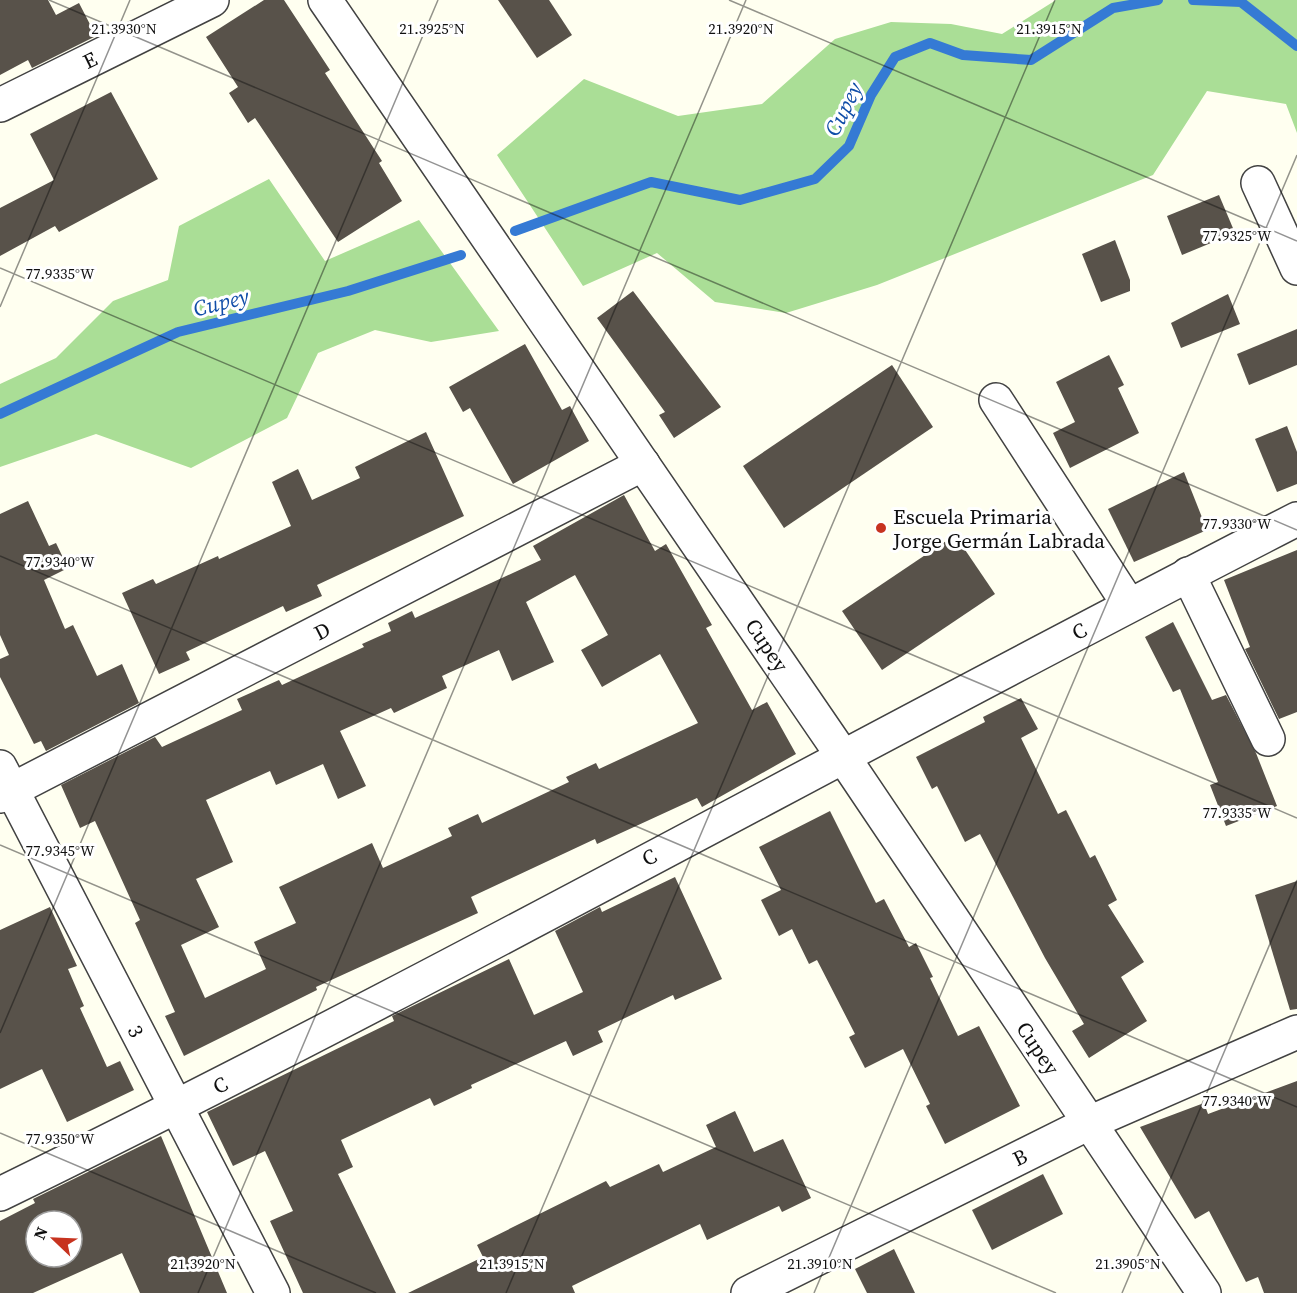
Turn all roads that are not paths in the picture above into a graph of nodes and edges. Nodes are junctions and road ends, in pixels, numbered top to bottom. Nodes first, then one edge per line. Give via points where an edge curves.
1 (212, 0) edge
2 (325, 0) edge
3 (0, 105) edge
4 (1258, 183) dead end
5 (1297, 268) edge
6 (996, 399) dead end
7 (643, 464) junction
8 (1297, 519) edge
9 (1188, 574) junction
10 (1129, 605) junction
11 (1268, 739) dead end
12 (842, 755) junction
13 (4, 785) edge
14 (1297, 1032) edge
15 (176, 1108) junction
16 (1089, 1123) junction
17 (0, 1194) edge
18 (273, 1293) edge
19 (748, 1293) edge
20 (1204, 1293) edge

1 - 3 street, E
2 - 7 street, Cupey
4 - 5 street
6 - 10 street
7 - 12 street, Cupey
7 - 13 street, D
8 - 9 street, C
9 - 10 street, C
9 - 11 street
10 - 12 street, C
12 - 15 street, C
12 - 16 street, Cupey
13 - 15 street, 3
14 - 16 street, B
15 - 17 street, C
15 - 18 street, 3
16 - 19 street, B
16 - 20 street, Cupey

